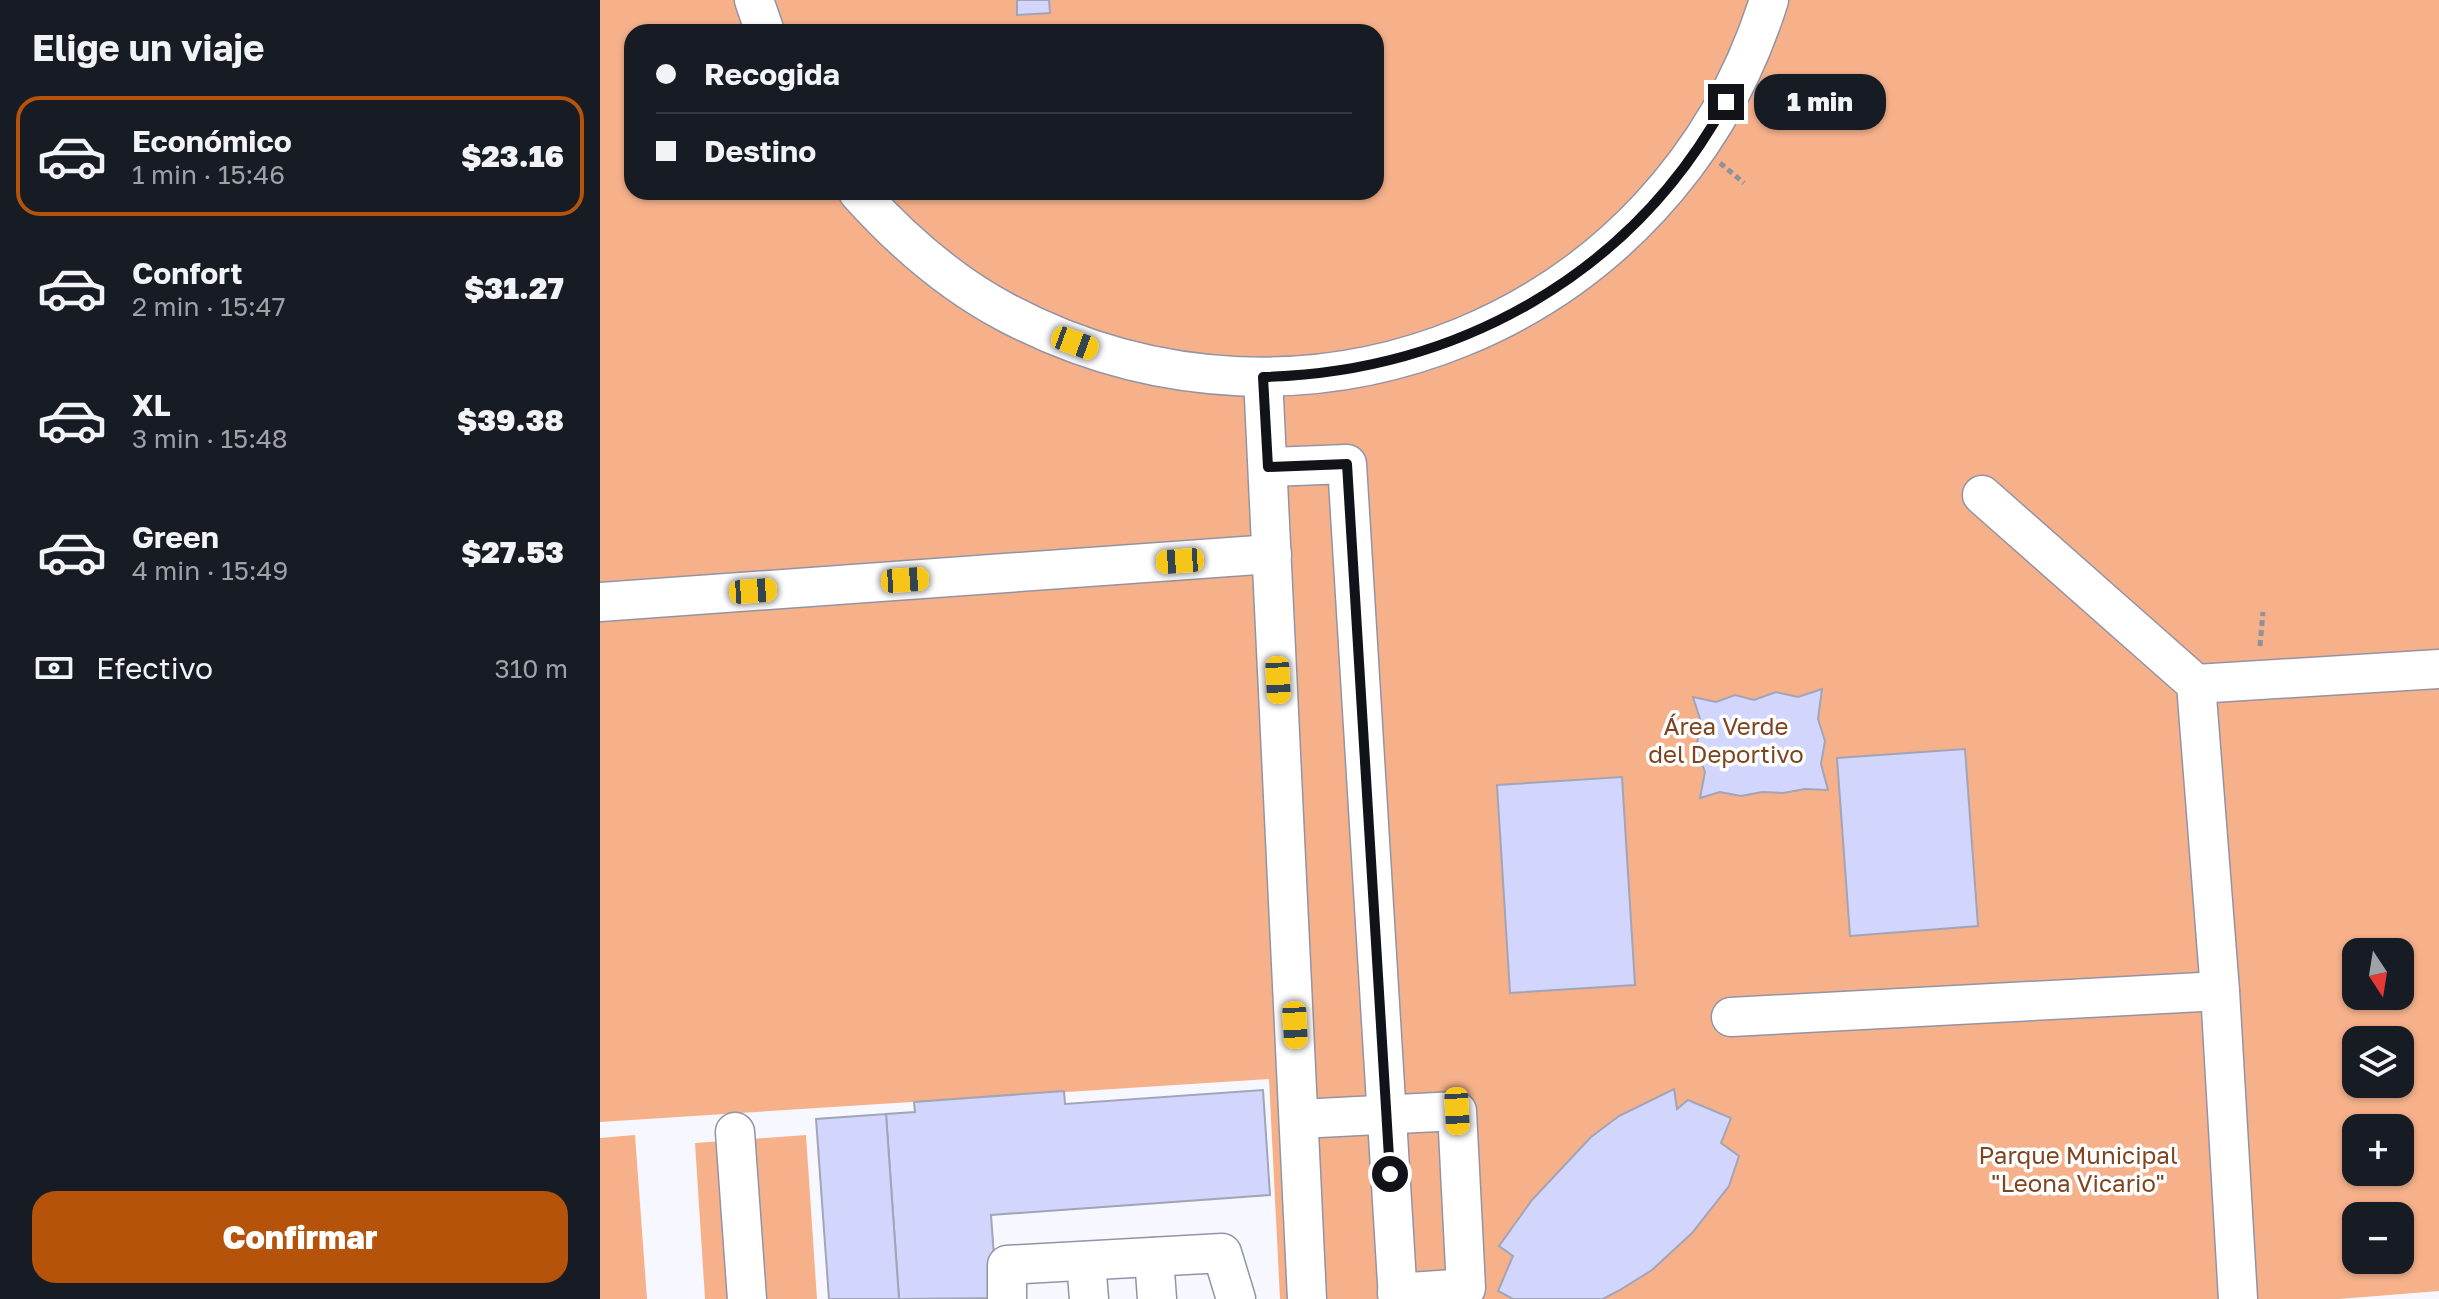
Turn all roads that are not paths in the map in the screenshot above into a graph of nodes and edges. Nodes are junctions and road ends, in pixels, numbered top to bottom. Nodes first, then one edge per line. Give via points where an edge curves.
1 (754, 0) edge
2 (1769, 0) edge
3 (762, 24) edge
4 (865, 200) edge
5 (1263, 377) junction
6 (1268, 467) junction
7 (1982, 495) dead end
8 (1272, 554) junction
9 (600, 602) edge
10 (2439, 669) edge
11 (2196, 684) junction
12 (2220, 991) junction
13 (1731, 1017) dead end
14 (1386, 1115) junction
15 (1299, 1119) junction
16 (735, 1132) dead end
17 (1154, 1257) junction
18 (1086, 1261) junction
19 (1398, 1296) edge
20 (747, 1299) edge
21 (1007, 1299) edge
22 (1089, 1299) edge
23 (1157, 1299) edge
24 (1236, 1299) edge
25 (1307, 1299) edge
26 (2238, 1299) edge

1 - 3 lane
2 - 5 lane via 1738,80 1686,165 1654,204 1580,272 1494,324 1447,344 1350,370
4 - 5 lane via 963,286 1051,335 1148,365
5 - 6 lane
6 - 8 lane
6 - 14 lane via 1347,464
7 - 11 lane
8 - 9 lane
8 - 15 lane
10 - 11 lane
11 - 12 lane
12 - 13 lane
12 - 26 lane
14 - 15 lane
14 - 19 lane
14 - 19 lane via 1457,1111 1466,1288
15 - 25 lane
16 - 20 lane
17 - 18 lane
17 - 23 lane
17 - 24 lane via 1222,1253
18 - 21 lane via 1007,1265
18 - 22 lane

